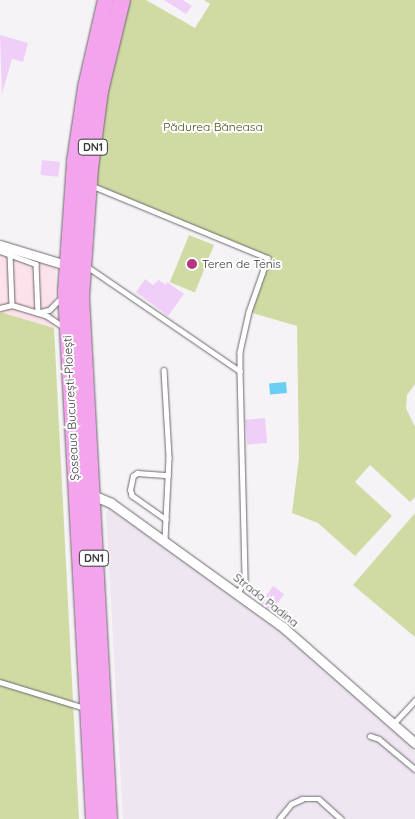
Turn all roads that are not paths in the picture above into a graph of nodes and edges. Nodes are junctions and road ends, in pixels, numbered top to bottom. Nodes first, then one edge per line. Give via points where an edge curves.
1 (106, 0) edge
2 (122, 0) edge
3 (88, 184) junction
4 (0, 245) edge
5 (0, 251) edge
6 (10, 254) junction
7 (74, 264) junction
8 (66, 291) junction
9 (12, 305) junction
10 (0, 308) edge
11 (38, 313) junction
12 (66, 331) junction
13 (164, 370) dead end
14 (240, 371) junction
15 (168, 475) junction
16 (90, 494) junction
17 (166, 520) junction
18 (165, 541) junction
19 (238, 593) junction
20 (0, 682) edge
21 (415, 700) edge
22 (88, 709) junction
23 (393, 724) junction
24 (370, 736) dead end
25 (415, 743) edge
26 (415, 769) edge
27 (94, 819) edge
28 (108, 819) edge
29 (280, 819) edge
30 (341, 819) edge

1 - 7 highway, Șoseaua București-Ploiești / DN1 via 86,87 75,161
2 - 3 highway, Șoseaua București-Ploiești / DN1 via 100,91
3 - 7 highway, Șoseaua București-Ploiești / DN1
3 - 14 lane via 268,258 249,312 240,352
4 - 7 street
5 - 6 lane
6 - 9 lane
6 - 11 lane via 36,264
7 - 8 highway, Șoseaua București-Ploiești / DN1
7 - 14 lane
7 - 16 highway, Șoseaua București-Ploiești / DN1
8 - 11 lane via 53,307
8 - 12 highway, Șoseaua București-Ploiești / DN1
9 - 10 lane
9 - 11 lane
11 - 12 lane via 58,322
12 - 22 highway, Șoseaua București-Ploiești / DN1
13 - 15 lane
14 - 19 lane via 245,581
15 - 17 lane
15 - 17 lane via 137,473 133,476 130,490 132,496
16 - 18 street, Strada Padina via 111,503
16 - 28 highway, Șoseaua București-Ploiești / DN1
17 - 18 lane
18 - 19 street, Strada Padina
19 - 23 street, Strada Padina via 284,628
20 - 22 lane
21 - 23 lane
22 - 27 highway, Șoseaua București-Ploiești / DN1
23 - 25 street, Strada Padina
24 - 26 lane via 379,739
29 - 30 lane via 291,804 302,799 320,799

